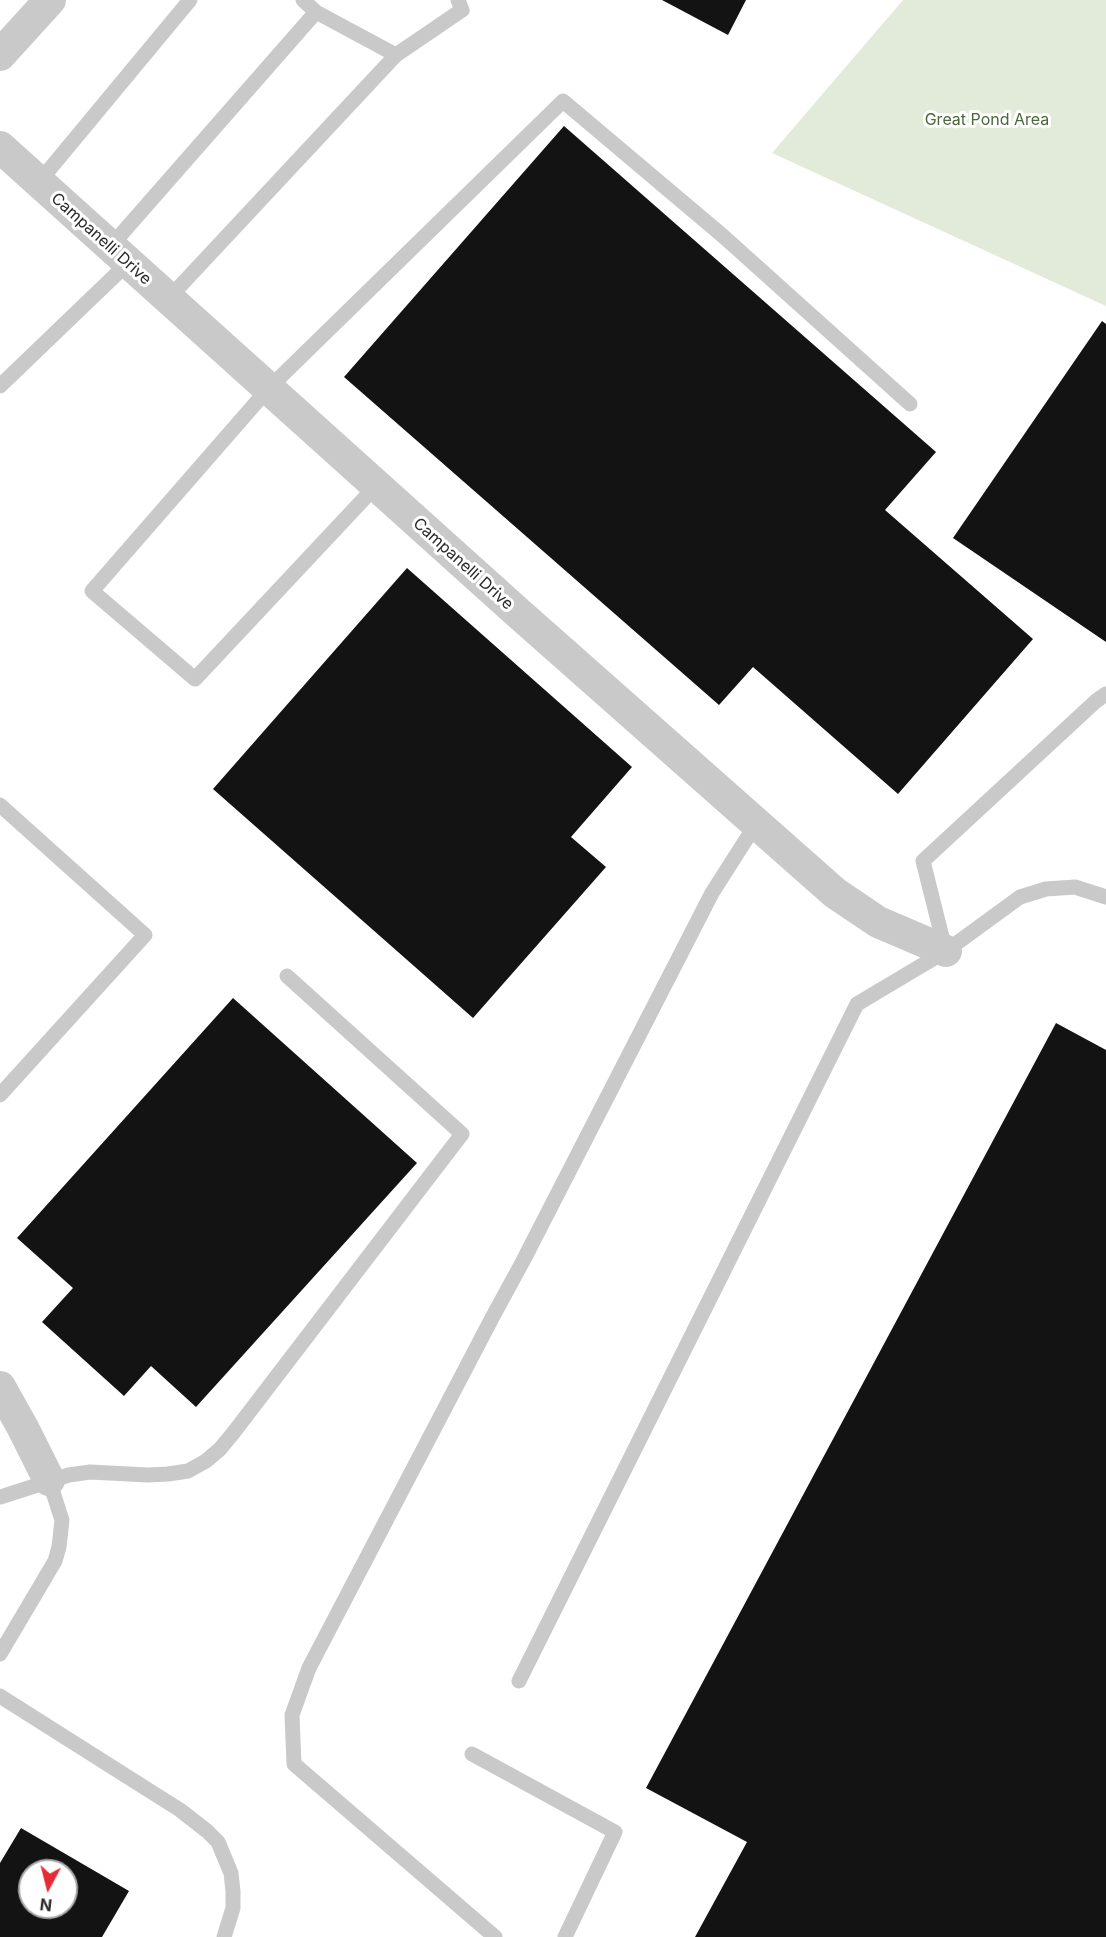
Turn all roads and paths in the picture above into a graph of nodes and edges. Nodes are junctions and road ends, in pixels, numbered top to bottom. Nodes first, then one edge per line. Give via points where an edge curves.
1 (50, 0) edge
2 (190, 0) edge
3 (303, 0) edge
4 (458, 0) edge
5 (316, 12) junction
6 (0, 55) edge
7 (396, 56) junction
8 (0, 147) edge
9 (39, 182) junction
10 (119, 255) junction
11 (168, 299) junction
12 (0, 386) edge
13 (268, 389) junction
14 (910, 404) dead end
15 (376, 486) junction
16 (1106, 694) edge
17 (0, 805) edge
18 (756, 824) junction
19 (1106, 897) edge
20 (946, 951) junction
21 (287, 976) dead end
22 (0, 1095) edge
23 (0, 1387) edge
24 (49, 1480) junction
25 (0, 1497) edge
26 (0, 1654) edge
27 (519, 1681) dead end
28 (0, 1696) edge
29 (472, 1754) dead end
30 (224, 1937) edge
31 (495, 1937) edge
32 (565, 1937) edge

1 - 6 street
2 - 9 lane
3 - 5 lane
4 - 7 lane via 462,10
5 - 7 lane
5 - 10 lane
7 - 11 lane
8 - 9 street, Campanelli Drive
9 - 10 street, Campanelli Drive
10 - 11 street, Campanelli Drive
10 - 12 lane
11 - 13 street, Campanelli Drive
13 - 14 lane via 563,101 723,236
13 - 15 street, Campanelli Drive
13 - 15 lane via 92,591 195,679
15 - 18 street, Campanelli Drive
16 - 20 lane via 923,861
17 - 22 lane via 145,935
18 - 20 street, Campanelli Drive via 855,907 878,922
18 - 31 lane via 712,893 309,1668 292,1714 294,1764
19 - 20 lane via 1075,887 1046,889 1020,897
20 - 27 lane via 857,1004
21 - 24 lane via 462,1134 234,1432 206,1461 188,1471 168,1474 90,1472
23 - 24 street
24 - 25 lane
24 - 26 lane via 62,1520 59,1547 55,1561
28 - 30 lane via 180,1810 218,1842 231,1873 233,1891 233,1908
29 - 32 lane via 615,1833

